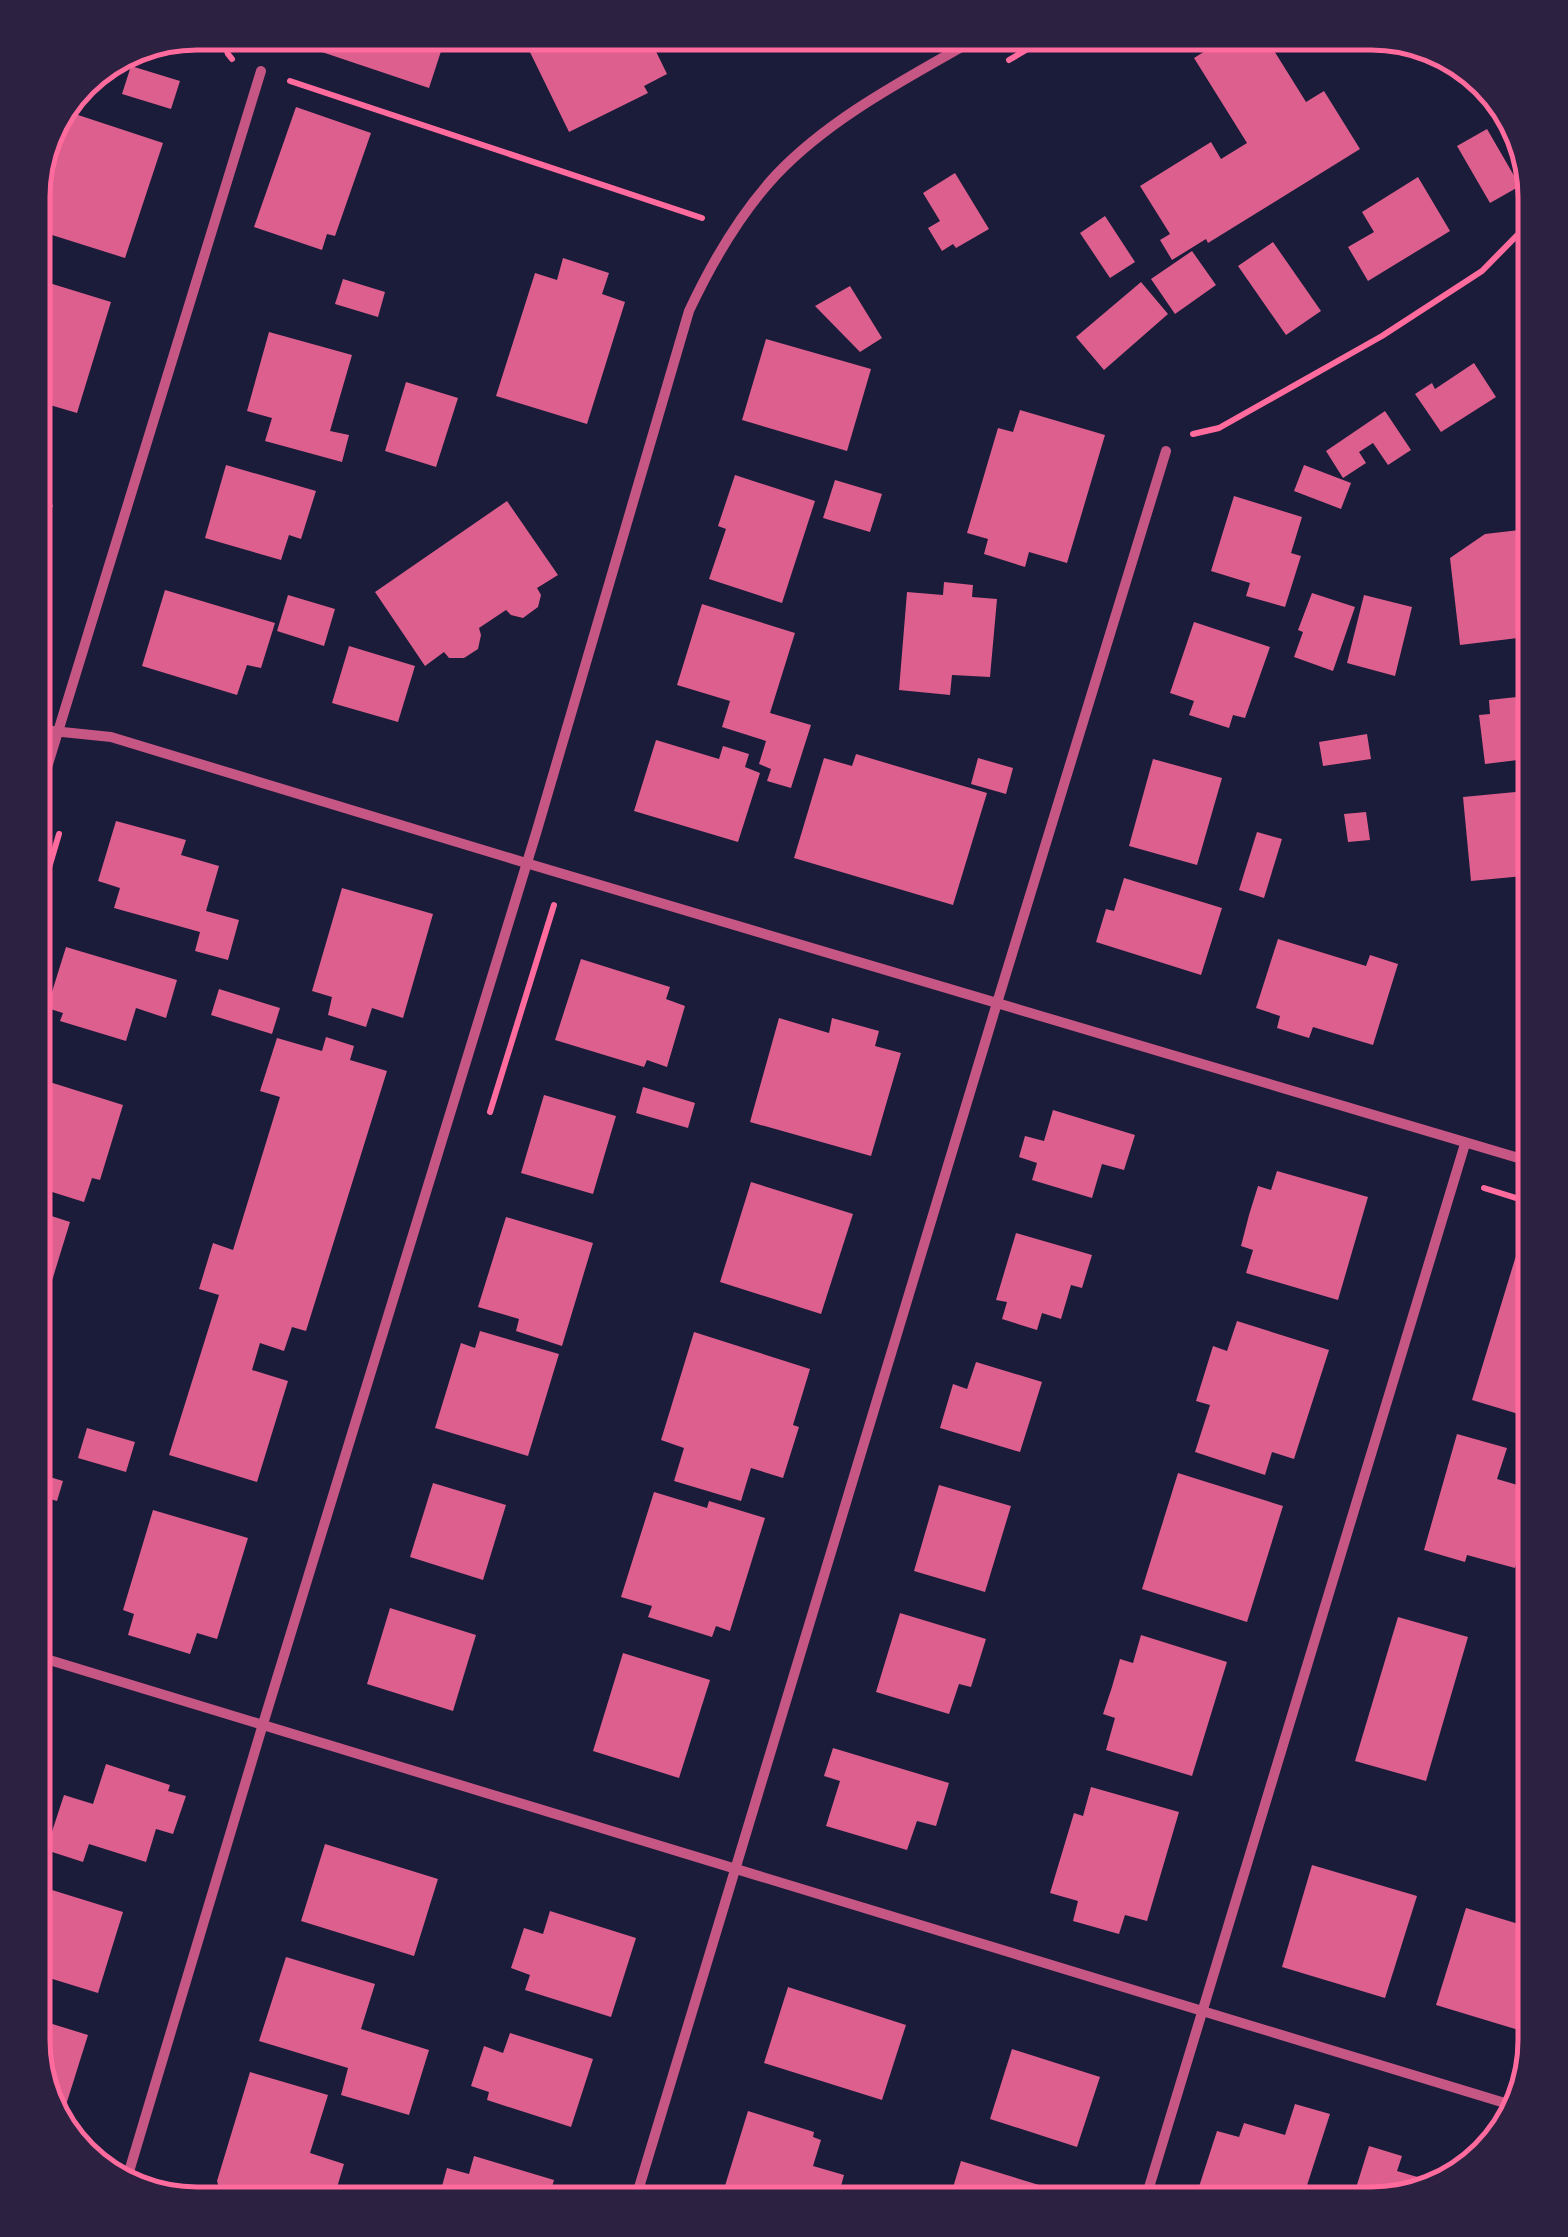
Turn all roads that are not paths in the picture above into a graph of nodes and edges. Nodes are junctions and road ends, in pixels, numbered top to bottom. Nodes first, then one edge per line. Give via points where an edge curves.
1 (958, 50) edge
2 (262, 71) road end
3 (1166, 452) road end
4 (50, 731) edge
5 (58, 732) junction
6 (50, 758) edge
7 (526, 863) junction
8 (997, 1003) junction
9 (1464, 1144) junction
10 (1518, 1158) edge
11 (50, 1660) edge
12 (262, 1724) junction
13 (734, 1868) junction
14 (1204, 2010) junction
15 (1504, 2102) edge
16 (130, 2170) edge
17 (639, 2187) edge
18 (1149, 2187) edge

1 - 7 street via 816,139 777,175 711,264 674,354
2 - 5 street
3 - 8 street
4 - 5 street
5 - 6 street
5 - 7 street via 111,737
7 - 8 street
7 - 12 street
8 - 9 street
8 - 13 street
9 - 10 street
9 - 14 street
11 - 12 street
12 - 13 street
12 - 16 street
13 - 14 street
13 - 17 street
14 - 15 street
14 - 18 street

